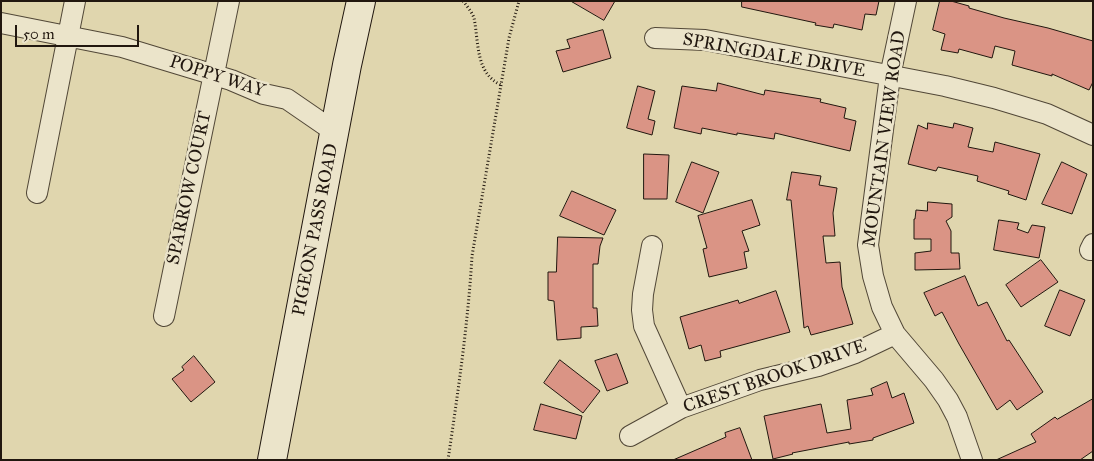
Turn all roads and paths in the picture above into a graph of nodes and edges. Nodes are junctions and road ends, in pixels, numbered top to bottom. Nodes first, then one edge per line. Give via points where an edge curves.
1 (75, 1) edge
2 (228, 1) edge
3 (361, 1) edge
4 (463, 1) edge
5 (519, 1) edge
6 (906, 1) edge
7 (1, 23) edge
8 (67, 36) junction
9 (655, 38) dead end
10 (213, 75) junction
11 (890, 76) junction
12 (501, 84) junction
13 (335, 132) junction
14 (1093, 135) edge
15 (37, 193) dead end
16 (652, 246) dead end
17 (164, 316) dead end
18 (895, 334) junction
19 (681, 408) junction
20 (630, 436) dead end
21 (272, 460) edge
22 (448, 460) edge
23 (972, 460) edge

1 - 8 street
2 - 10 street, SPARROW COURT
3 - 13 main road, PIGEON PASS ROAD
4 - 12 path via 473,16 481,62 491,80
5 - 12 path
6 - 11 street, MOUNTAIN VIEW ROAD
7 - 8 street, POPPY WAY
8 - 10 street, POPPY WAY via 153,56
8 - 15 street
9 - 11 street, SPRINGDALE DRIVE via 705,40
10 - 13 street, POPPY WAY via 264,94 288,99
10 - 17 street, SPARROW COURT
11 - 14 street, SPRINGDALE DRIVE via 994,98 1047,114
11 - 18 street, MOUNTAIN VIEW ROAD via 868,246 872,276
12 - 22 path via 472,256
13 - 21 main road, PIGEON PASS ROAD
16 - 19 street via 643,294 644,326
18 - 19 street, CREST BROOK DRIVE via 818,366 760,380
18 - 23 street, MOUNTAIN VIEW ROAD via 948,400
19 - 20 street, CREST BROOK DRIVE

